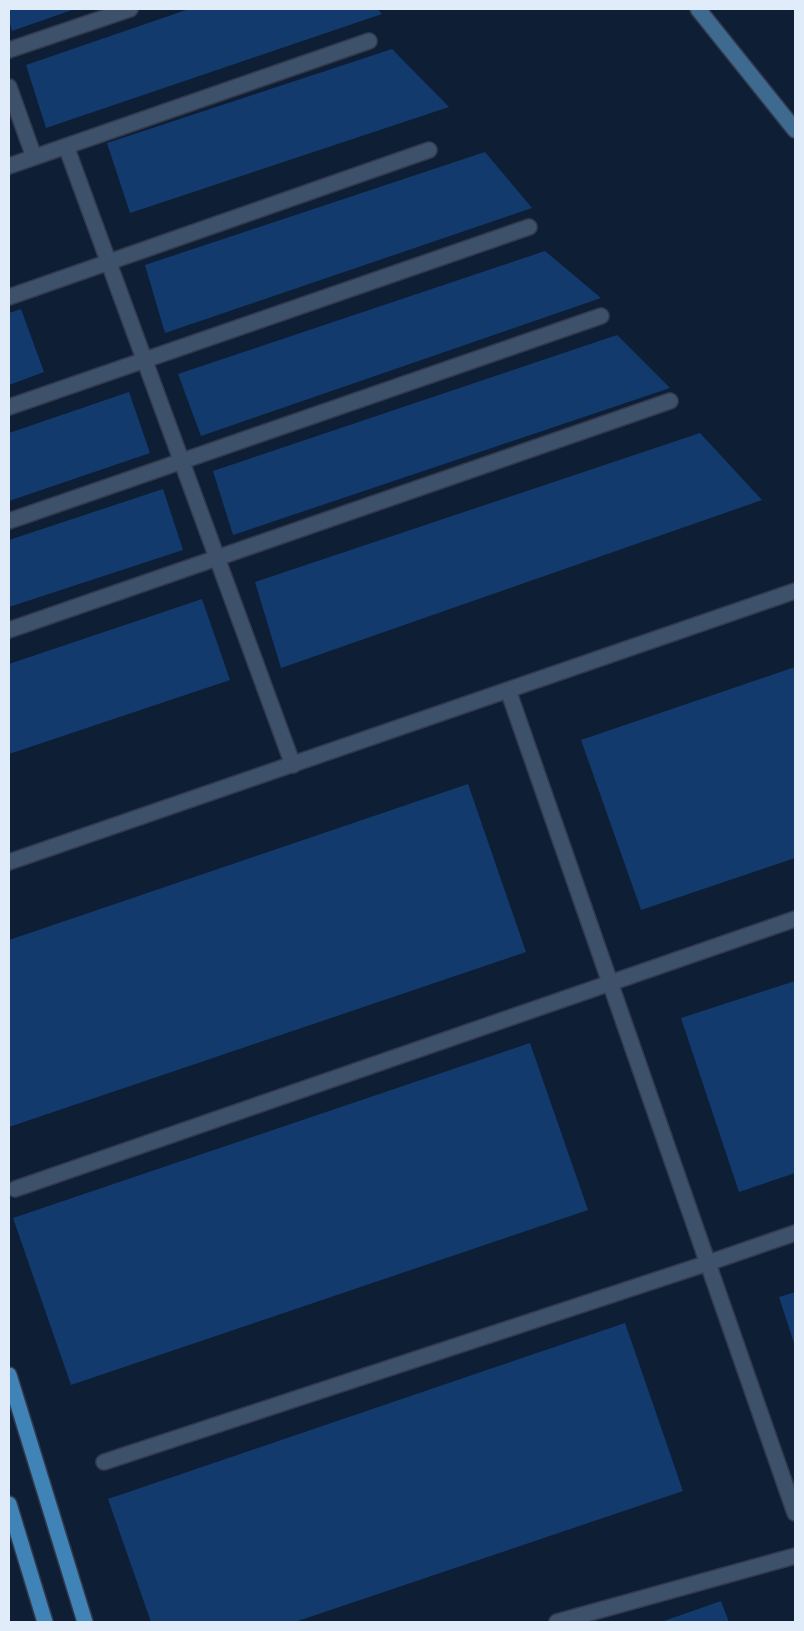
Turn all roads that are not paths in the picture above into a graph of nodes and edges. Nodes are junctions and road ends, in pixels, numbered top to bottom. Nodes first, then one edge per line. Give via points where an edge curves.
1 (130, 9) edge
2 (698, 9) edge
3 (369, 41) dead end
4 (9, 50) edge
5 (9, 87) edge
6 (795, 130) edge
7 (66, 146) junction
8 (429, 150) dead end
9 (34, 157) junction
10 (9, 166) edge
11 (528, 227) dead end
12 (108, 262) junction
13 (9, 297) edge
14 (601, 316) dead end
15 (144, 360) junction
16 (670, 401) dead end
17 (9, 406) edge
18 (181, 462) junction
19 (9, 521) edge
20 (217, 558) junction
21 (795, 591) edge
22 (9, 630) edge
23 (508, 690) junction
24 (293, 765) junction
25 (9, 862) edge
26 (795, 919) edge
27 (610, 983) junction
28 (15, 1189) dead end
29 (795, 1233) edge
30 (708, 1263) junction
31 (9, 1375) edge
32 (104, 1462) dead end
33 (9, 1504) edge
34 (795, 1513) edge
35 (795, 1556) edge
36 (45, 1622) edge
37 (85, 1622) edge
38 (557, 1622) edge

1 - 4 street
2 - 6 street
3 - 7 street
5 - 9 street
7 - 9 street
7 - 12 street
8 - 12 street
9 - 10 street
11 - 15 street
12 - 13 street
12 - 15 street
14 - 18 street
15 - 17 street
15 - 18 street
16 - 20 street
18 - 19 street
18 - 20 street
20 - 22 street
20 - 24 street
21 - 23 street
23 - 24 street
23 - 27 street
24 - 25 street
26 - 27 street
27 - 28 street
27 - 30 street
29 - 30 street
30 - 32 street
30 - 34 street
31 - 37 main road
33 - 36 main road
35 - 38 street

